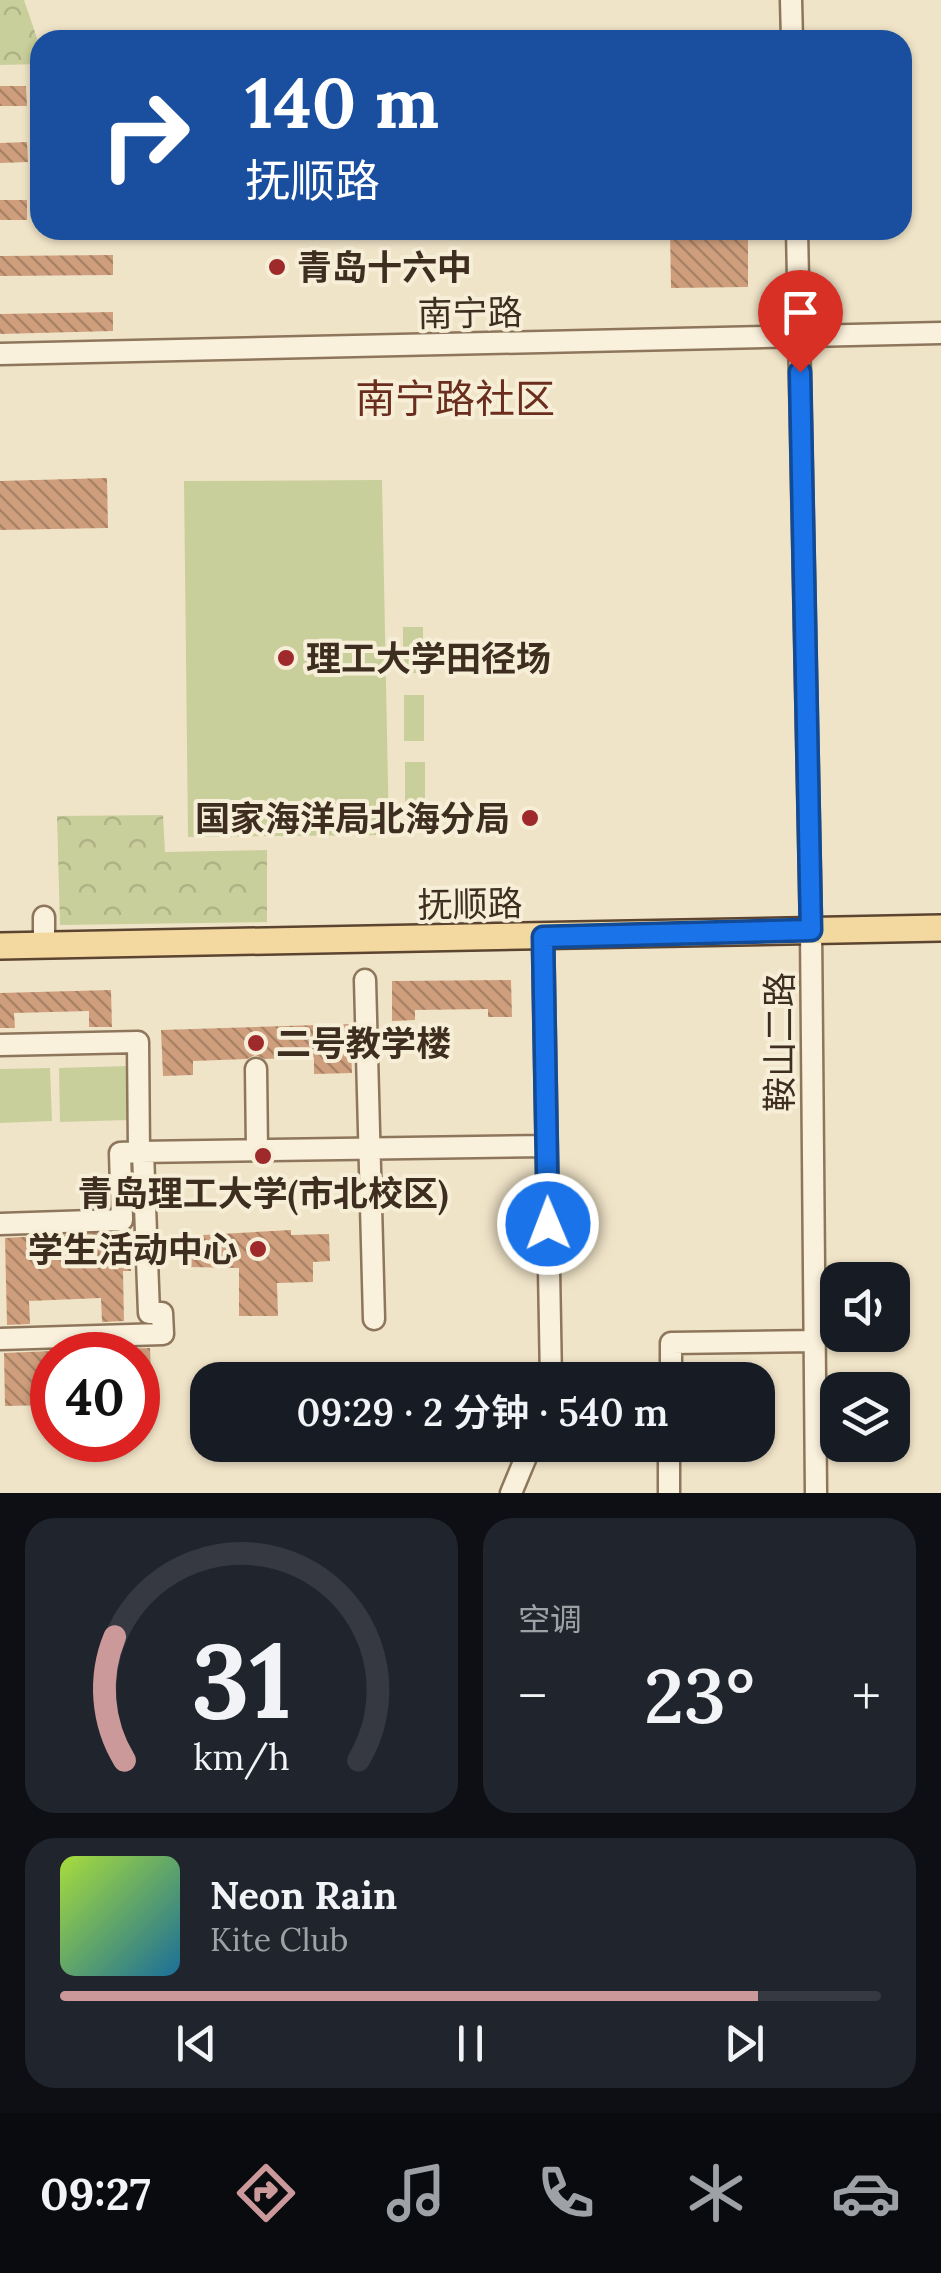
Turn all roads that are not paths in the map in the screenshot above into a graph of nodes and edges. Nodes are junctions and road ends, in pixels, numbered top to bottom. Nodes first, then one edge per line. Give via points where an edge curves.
1 (791, 0) edge
2 (792, 30) edge
3 (796, 240) edge
4 (941, 334) edge
5 (799, 336) junction
6 (0, 354) edge
7 (44, 917) dead end
8 (941, 928) edge
9 (811, 930) junction
10 (543, 937) junction
11 (0, 946) edge
12 (44, 946) junction
13 (365, 980) dead end
14 (0, 1045) edge
15 (256, 1068) dead end
16 (546, 1146) junction
17 (367, 1148) junction
18 (258, 1150) junction
19 (141, 1152) junction
20 (0, 1224) edge
21 (374, 1318) dead end
22 (0, 1338) edge
23 (814, 1341) junction
24 (550, 1362) edge
25 (670, 1362) edge
26 (524, 1462) edge
27 (669, 1462) edge
28 (510, 1493) edge
29 (668, 1493) edge
30 (816, 1493) edge

1 - 2 street
3 - 5 street, 鞍山二路
4 - 5 street, 南宁路
5 - 6 street, 南宁路
5 - 9 street, 鞍山二路
7 - 12 street
8 - 9 main road, 抚顺路
9 - 10 main road, 抚顺路
9 - 23 street, 鞍山二路
10 - 12 main road, 抚顺路
10 - 16 street
11 - 12 main road, 抚顺路
13 - 17 street
14 - 19 street via 138,1042
15 - 18 street
16 - 17 street
16 - 24 street
17 - 18 street
17 - 21 street
18 - 19 street
19 - 20 street via 120,1153 122,1220
19 - 22 street via 149,1314 162,1313 163,1334
23 - 25 street via 671,1343
23 - 30 street, 鞍山二路
26 - 28 street
27 - 29 street

